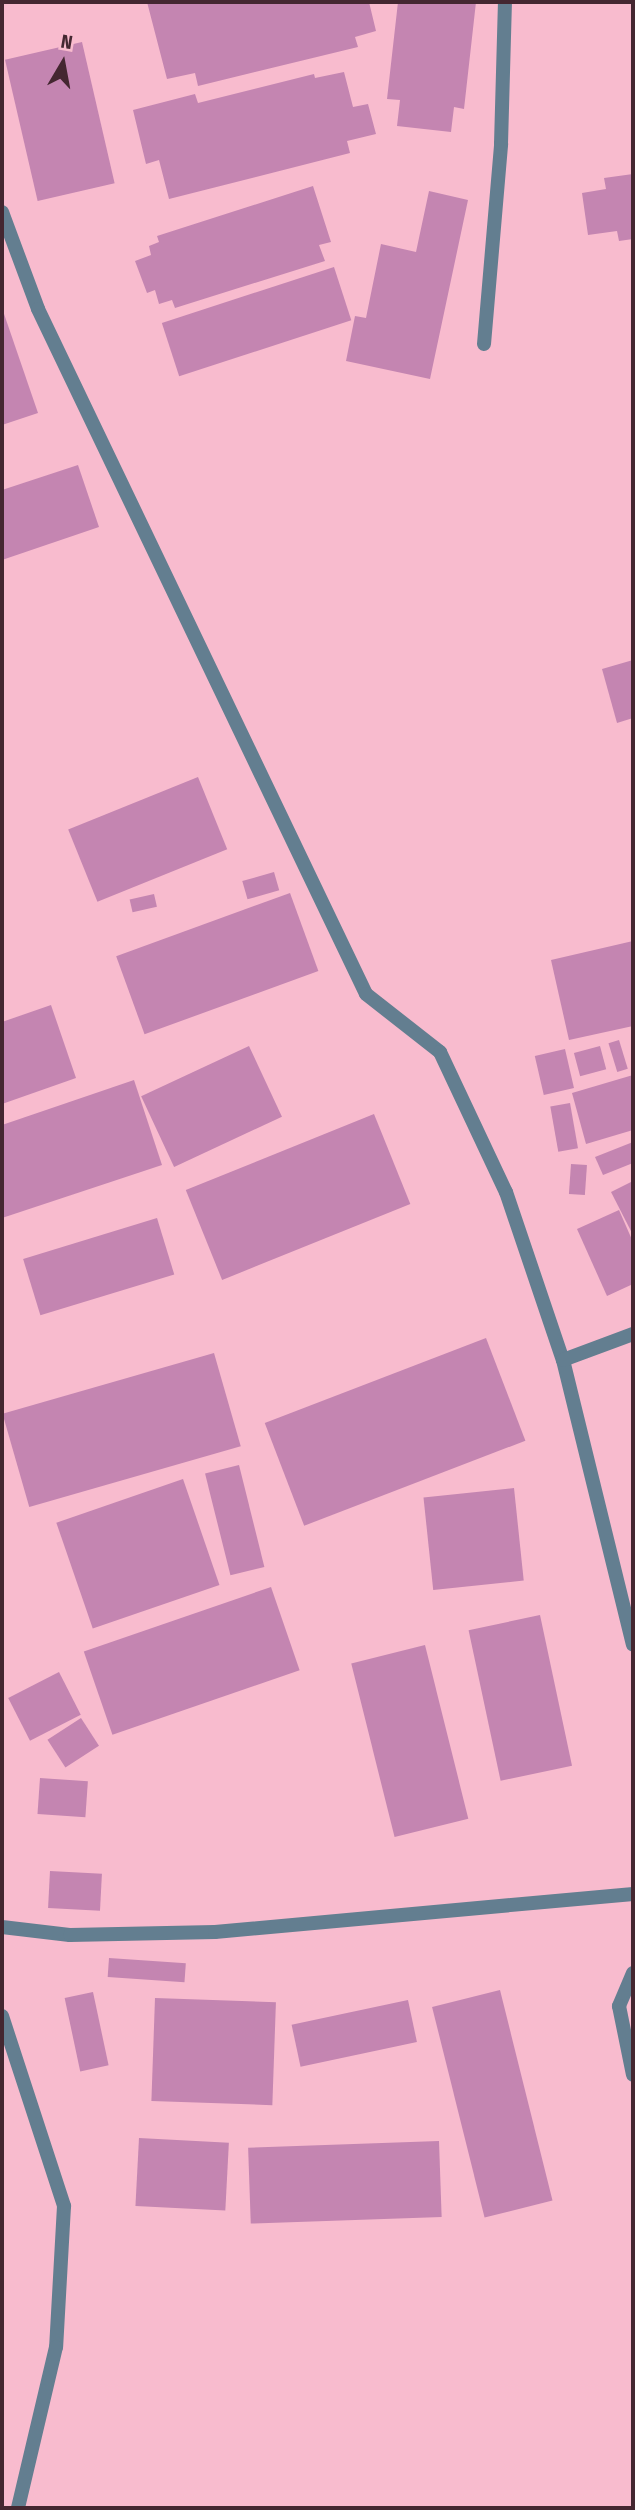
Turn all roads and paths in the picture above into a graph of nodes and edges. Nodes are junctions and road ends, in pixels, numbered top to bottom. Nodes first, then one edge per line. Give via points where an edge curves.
1 (505, 2) edge
2 (2, 212) edge
3 (484, 344) dead end
4 (633, 1334) edge
5 (563, 1360) junction
6 (633, 1645) edge
7 (633, 1894) edge
8 (2, 1927) edge
9 (633, 1973) edge
10 (2, 2016) edge
11 (633, 2075) edge
12 (18, 2508) edge

1 - 3 street via 501,144
2 - 5 street via 38,309 366,994 440,1052 506,1192
4 - 5 street
5 - 6 street
7 - 8 street via 215,1932 71,1935
9 - 11 street via 619,2006
10 - 12 street via 64,2206 56,2347

